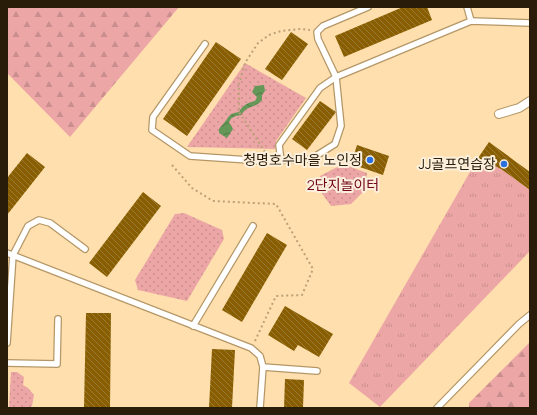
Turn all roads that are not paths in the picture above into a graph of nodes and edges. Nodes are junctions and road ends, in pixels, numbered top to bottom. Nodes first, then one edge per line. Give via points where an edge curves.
1 (368, 7) edge
2 (467, 7) edge
3 (471, 21) junction
4 (530, 23) edge
5 (204, 44) dead end
6 (336, 77) junction
7 (530, 101) edge
8 (499, 114) dead end
9 (280, 161) junction
10 (253, 226) dead end
11 (84, 248) dead end
12 (10, 254) edge
13 (530, 315) edge
14 (58, 319) dead end
15 (193, 326) junction
16 (7, 343) edge
17 (7, 363) edge
18 (264, 367) junction
19 (317, 371) dead end
20 (260, 408) edge
21 (436, 408) edge

1 - 6 lane via 323,26 317,32
2 - 3 lane
3 - 4 lane
3 - 6 lane
5 - 9 lane via 153,117 152,130 190,156
6 - 9 lane via 320,88 279,145
6 - 9 lane via 341,126 335,144 311,160
7 - 8 street via 519,108
10 - 15 lane
11 - 12 lane via 50,222 39,220 28,226
12 - 15 lane
12 - 16 lane
13 - 21 lane
14 - 17 lane via 57,364
15 - 18 lane via 251,348 260,356
18 - 19 lane
18 - 20 lane

